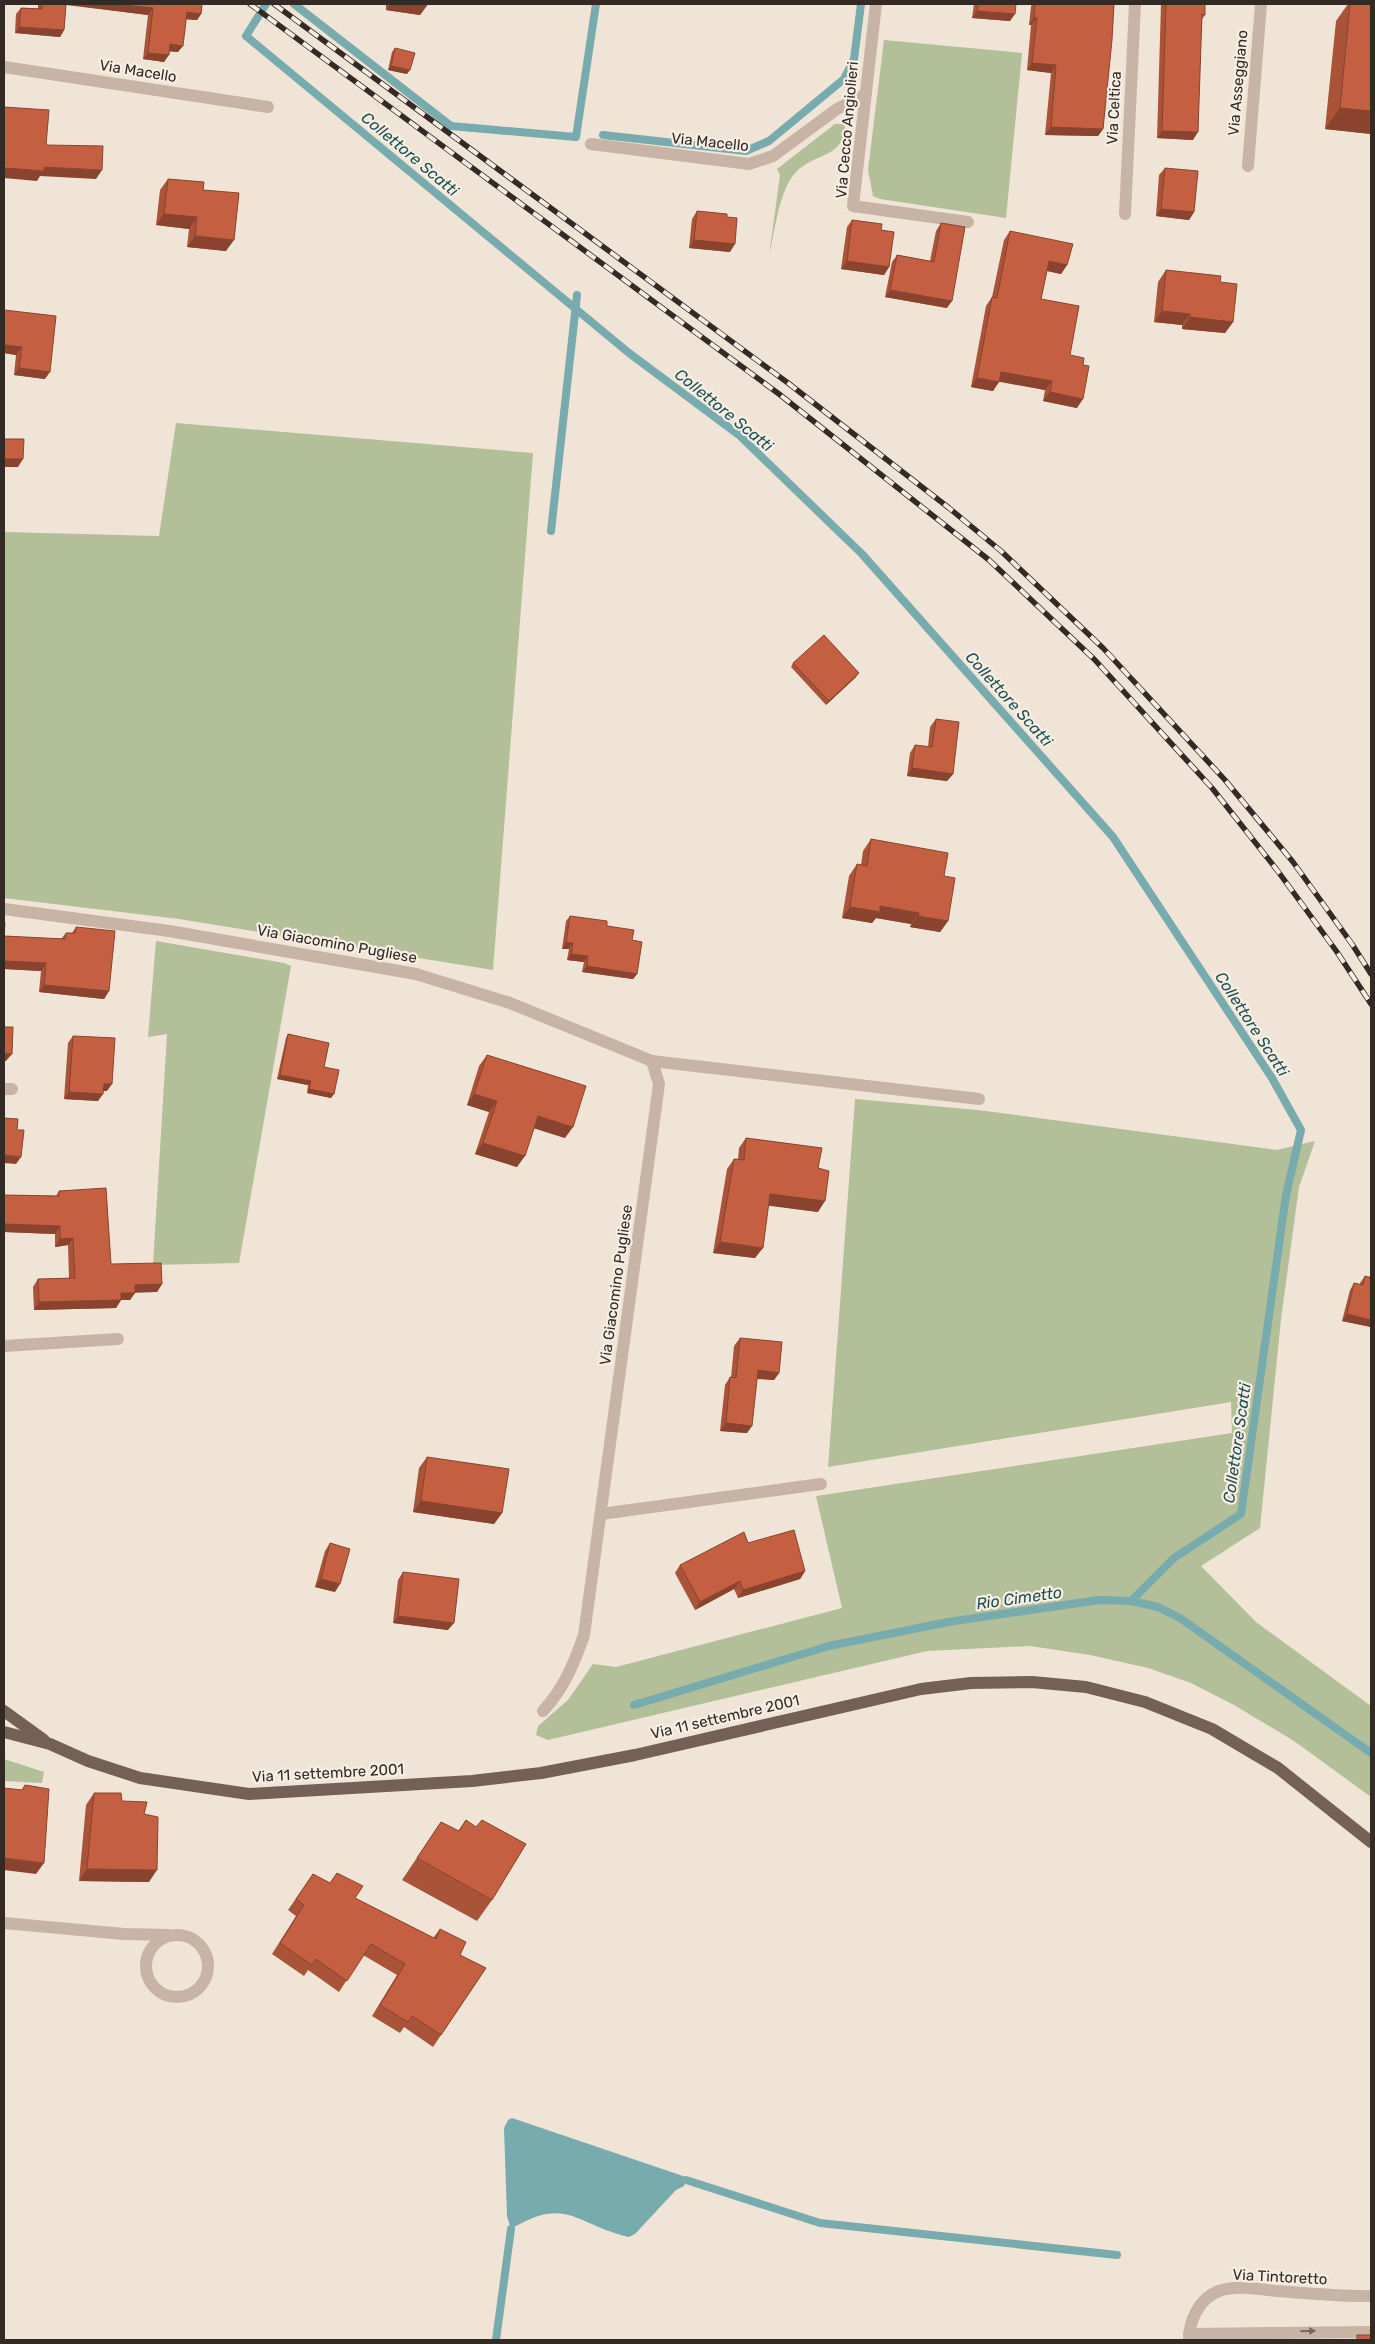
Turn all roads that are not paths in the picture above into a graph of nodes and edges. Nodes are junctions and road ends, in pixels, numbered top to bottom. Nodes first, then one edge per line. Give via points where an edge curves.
1 (876, 4) edge
2 (1136, 4) edge
3 (1261, 4) edge
4 (4, 67) edge
5 (866, 94) junction
6 (268, 107) dead end
7 (591, 144) dead end
8 (1248, 166) dead end
9 (1125, 214) dead end
10 (968, 222) dead end
11 (4, 909) edge
12 (652, 1061) junction
13 (979, 1098) dead end
14 (118, 1339) dead end
15 (4, 1346) edge
16 (821, 1484) dead end
17 (601, 1514) junction
18 (4, 1711) edge
19 (543, 1711) dead end
20 (4, 1732) edge
21 (50, 1744) junction
22 (1371, 1842) edge
23 (4, 1923) edge
24 (124, 1934) junction
25 (173, 1936) junction
26 (148, 1954) junction
27 (1371, 2296) edge
28 (1371, 2332) edge
29 (1189, 2337) edge

1 - 5 street, Via Cecco Angiolieri
2 - 9 street, Via Celtica
3 - 8 street, Via Asseggiano
4 - 6 street, Via Macello
5 - 7 street, Via Macello via 837,110 773,156 749,164
5 - 10 street, Via Cecco Angiolieri via 853,206
11 - 12 street, Via Giacomino Pugliese via 169,931 416,974 510,1003
12 - 13 street, Via Giacomino Pugliese
12 - 17 street, Via Giacomino Pugliese via 659,1084
14 - 15 street
16 - 17 street
17 - 19 street, Via Giacomino Pugliese via 584,1635 570,1675
18 - 21 main road, Via 11 settembre 2001
20 - 21 main road, Via 11 settembre 2001
21 - 22 main road, Via 11 settembre 2001 via 140,1778 249,1794 472,1782 635,1755 921,1688 1032,1682 1086,1687 1146,1702 1212,1729 1278,1768
23 - 24 street
24 - 25 street
24 - 26 street
25 - 26 street via 156,1943
25 - 26 street via 193,1940 206,1955 206,1975 195,1991 176,1997 157,1990 146,1974
27 - 29 street, Via Tintoretto via 1252,2288 1219,2291 1199,2306
29 -> 28 street

